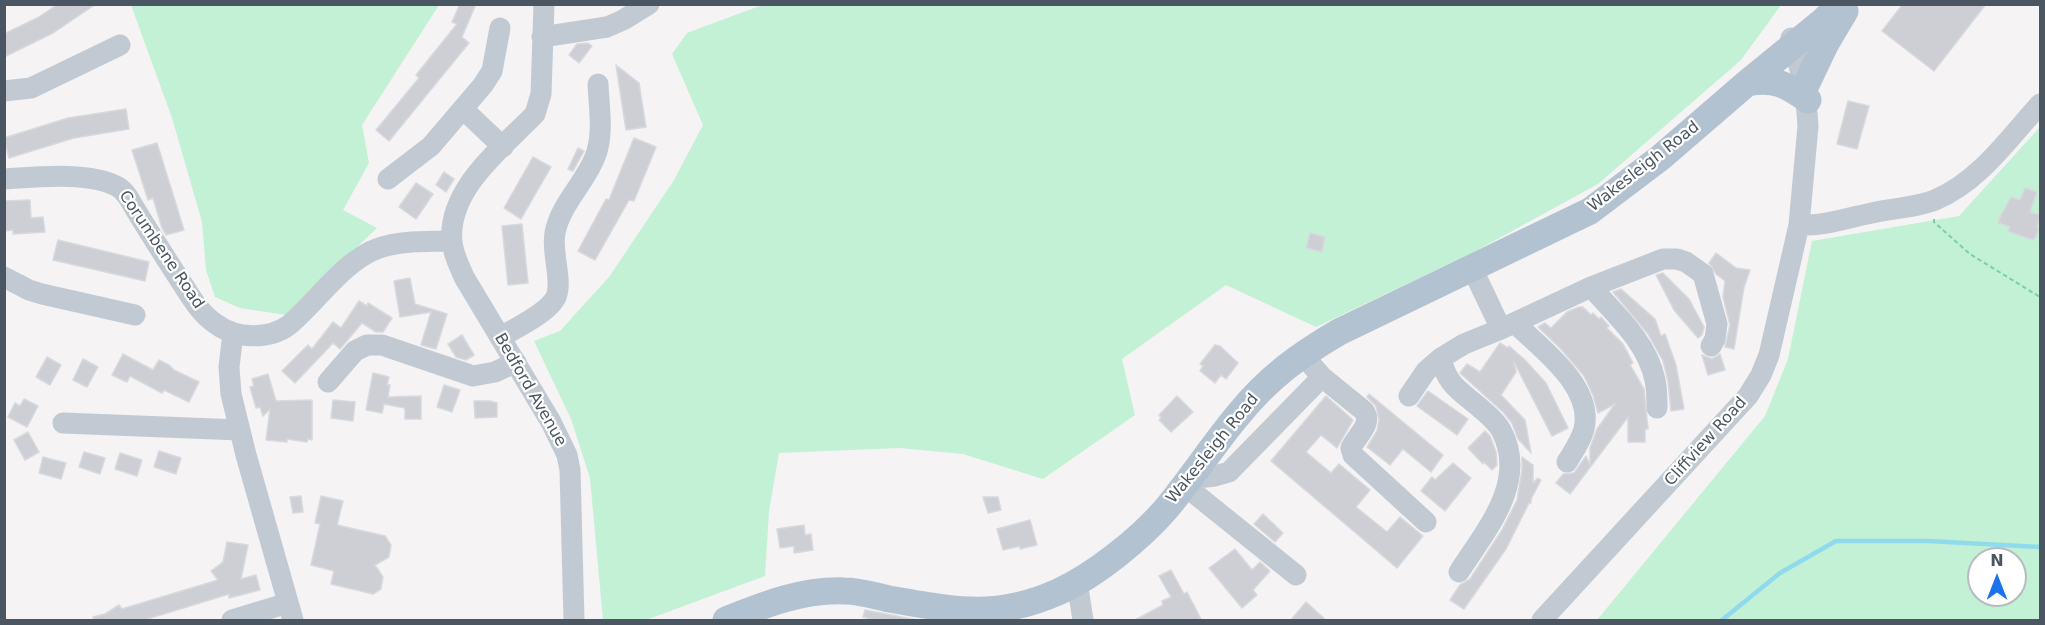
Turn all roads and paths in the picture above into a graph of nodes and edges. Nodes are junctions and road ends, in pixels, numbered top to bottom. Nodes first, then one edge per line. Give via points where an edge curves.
1 (544, 4) edge
2 (649, 4) edge
3 (1819, 4) edge
4 (1840, 4) edge
5 (1849, 4) edge
6 (500, 28) dead end
7 (542, 38) junction
8 (120, 45) dead end
9 (1788, 46) junction
10 (1747, 83) junction
11 (598, 84) dead end
12 (4, 91) edge
13 (1806, 94) junction
14 (2040, 104) edge
15 (463, 109) junction
16 (503, 147) junction
17 (4, 179) edge
18 (388, 179) dead end
19 (1934, 201) junction
20 (1799, 225) junction
21 (452, 241) junction
22 (1472, 268) junction
23 (4, 277) edge
24 (1591, 287) junction
25 (2040, 297) edge
26 (135, 315) dead end
27 (1508, 326) junction
28 (233, 333) junction
29 (500, 337) junction
30 (1711, 346) dead end
31 (1302, 354) junction
32 (1441, 358) junction
33 (516, 362) junction
34 (1322, 377) junction
35 (328, 382) dead end
36 (1409, 396) dead end
37 (1658, 408) dead end
38 (63, 423) dead end
39 (240, 429) junction
40 (1567, 462) dead end
41 (1186, 482) junction
42 (1426, 522) dead end
43 (1459, 572) dead end
44 (1296, 575) dead end
45 (1077, 582) junction
46 (290, 612) edge
47 (232, 621) edge
48 (574, 621) edge
49 (726, 621) edge
50 (1083, 621) edge
51 (1542, 621) edge

1 - 7 street
2 - 7 street via 607,27
3 - 9 main road, Wakesleigh Road
4 - 9 main road, Wakesleigh Road
5 - 13 main road via 1829,37
6 - 15 street via 492,71
7 - 16 street, Bedford Avenue via 541,94 535,114
8 - 12 street via 31,88
9 - 10 main road, Wakesleigh Road
9 - 13 street, Cliffview Road
10 - 13 main road via 1772,81
10 - 22 main road, Wakesleigh Road via 1660,158 1590,211
11 - 29 street via 599,142 595,158 559,219 555,234 556,297
13 - 20 street, Cliffview Road via 1808,126
14 - 19 street via 1977,174
15 - 16 street
15 - 18 street via 431,146
16 - 21 street, Bedford Avenue via 480,170 460,200
17 - 28 street, Corumbene Road via 73,177 119,187 199,308 215,324
19 - 20 street via 1827,225
19 - 25 path via 1934,222 1970,254
20 - 51 street, Cliffview Road via 1769,355 1748,396
21 - 28 street via 378,248 351,266 288,326 264,335
21 - 29 street, Bedford Avenue via 464,277
22 - 27 street
22 - 31 main road, Wakesleigh Road
23 - 26 street via 42,294
24 - 27 street
24 - 30 street via 1654,261 1686,262 1703,274 1707,282 1717,324
24 - 37 street via 1645,351 1655,380
27 - 32 street
27 - 40 street via 1563,370 1580,394 1585,427
28 - 39 street via 229,381
29 - 33 street, Bedford Avenue
31 - 34 street
31 - 41 main road, Wakesleigh Road via 1238,414
32 - 36 street via 1426,371
32 - 43 street via 1449,381 1501,429 1509,455 1507,490
33 - 35 street via 495,372 473,376 382,345 367,345 355,351
33 - 48 street, Bedford Avenue via 567,455
34 - 41 street via 1229,472
34 - 42 street via 1368,417 1351,448 1353,455
38 - 39 street
39 - 46 street
41 - 44 street
41 - 45 main road, Wakesleigh Road via 1164,511 1117,555
45 - 49 main road, Wakesleigh Road via 1029,603 1001,610 970,611 845,591 808,593
45 - 50 street
46 - 47 street

